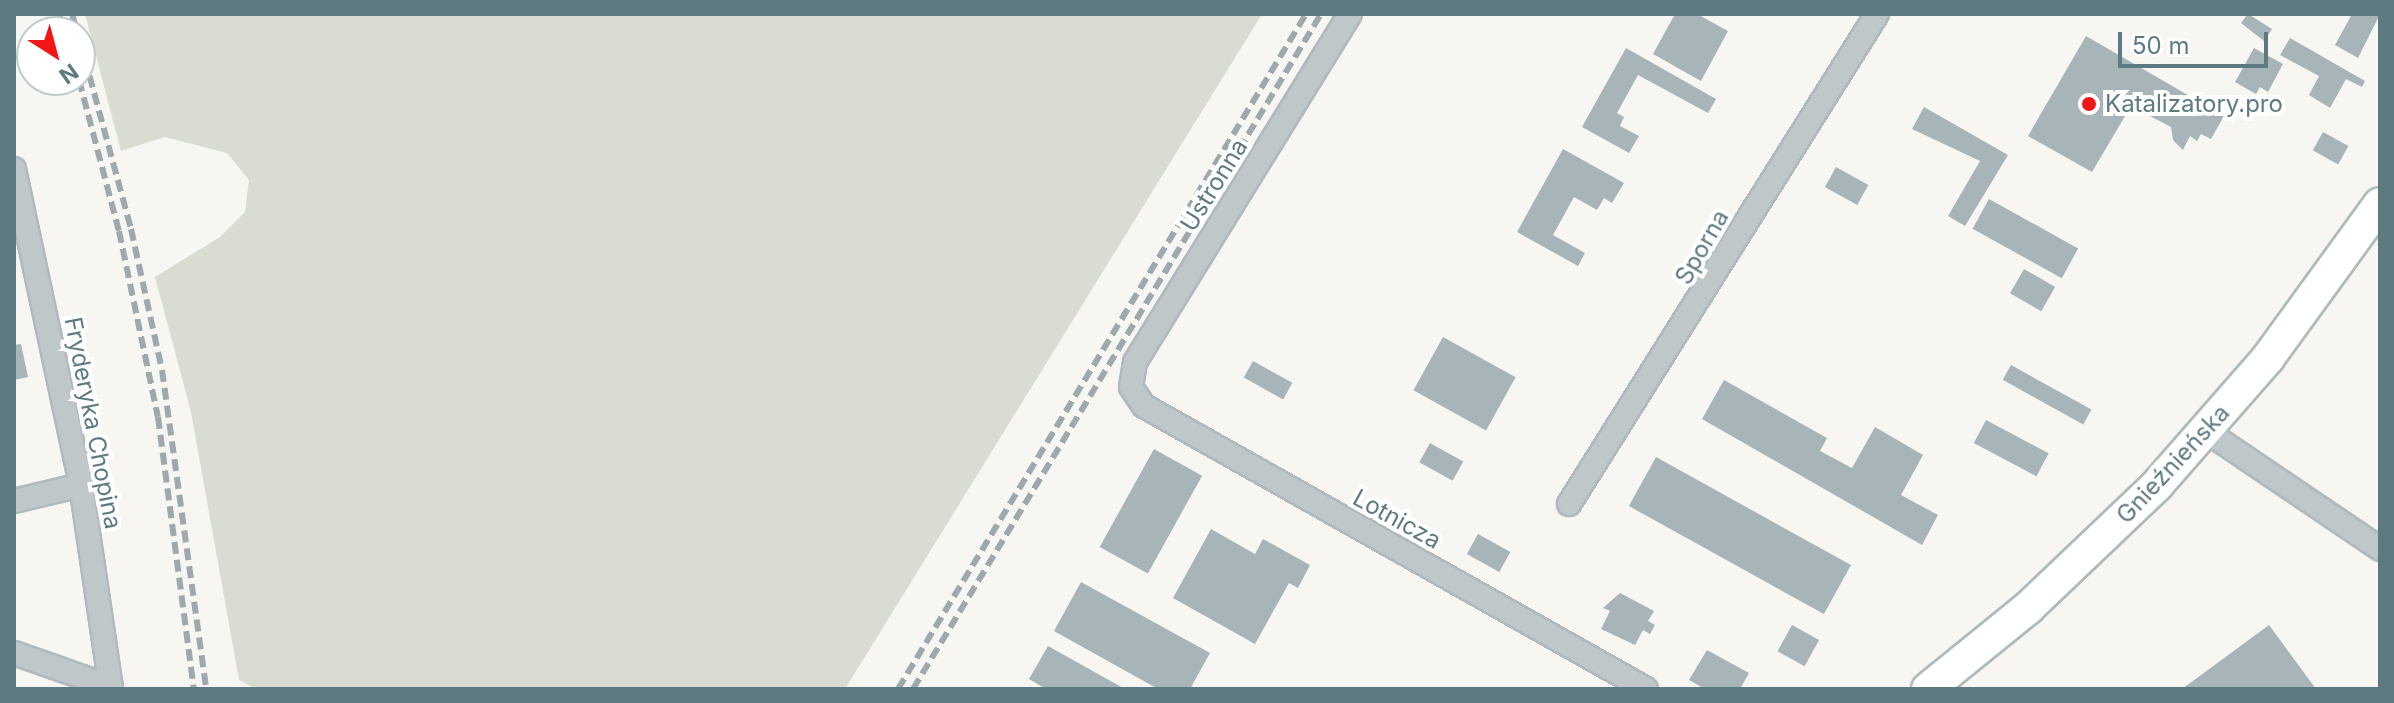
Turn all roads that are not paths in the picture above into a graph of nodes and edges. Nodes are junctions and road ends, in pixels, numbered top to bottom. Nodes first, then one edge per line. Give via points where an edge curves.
1 (1350, 14) edge
2 (1877, 14) edge
3 (14, 169) edge
4 (2380, 204) edge
5 (1131, 387) joint
6 (2206, 431) junction
7 (81, 485) junction
8 (14, 501) edge
9 (1569, 504) dead end
10 (2380, 549) edge
11 (14, 653) edge
12 (111, 688) edge
13 (1646, 689) edge
14 (1928, 689) edge

1 - 5 street, Ustronna via 1135,362
2 - 9 street, Sporna
3 - 7 street, Fryderyka Chopina
4 - 6 main road, Gnieźnieńska via 2318,294
5 - 13 street, Lotnicza via 1144,406
6 - 10 street
6 - 14 main road, Gnieźnieńska via 2078,562
7 - 8 street
7 - 12 street, Fryderyka Chopina
11 - 12 street

